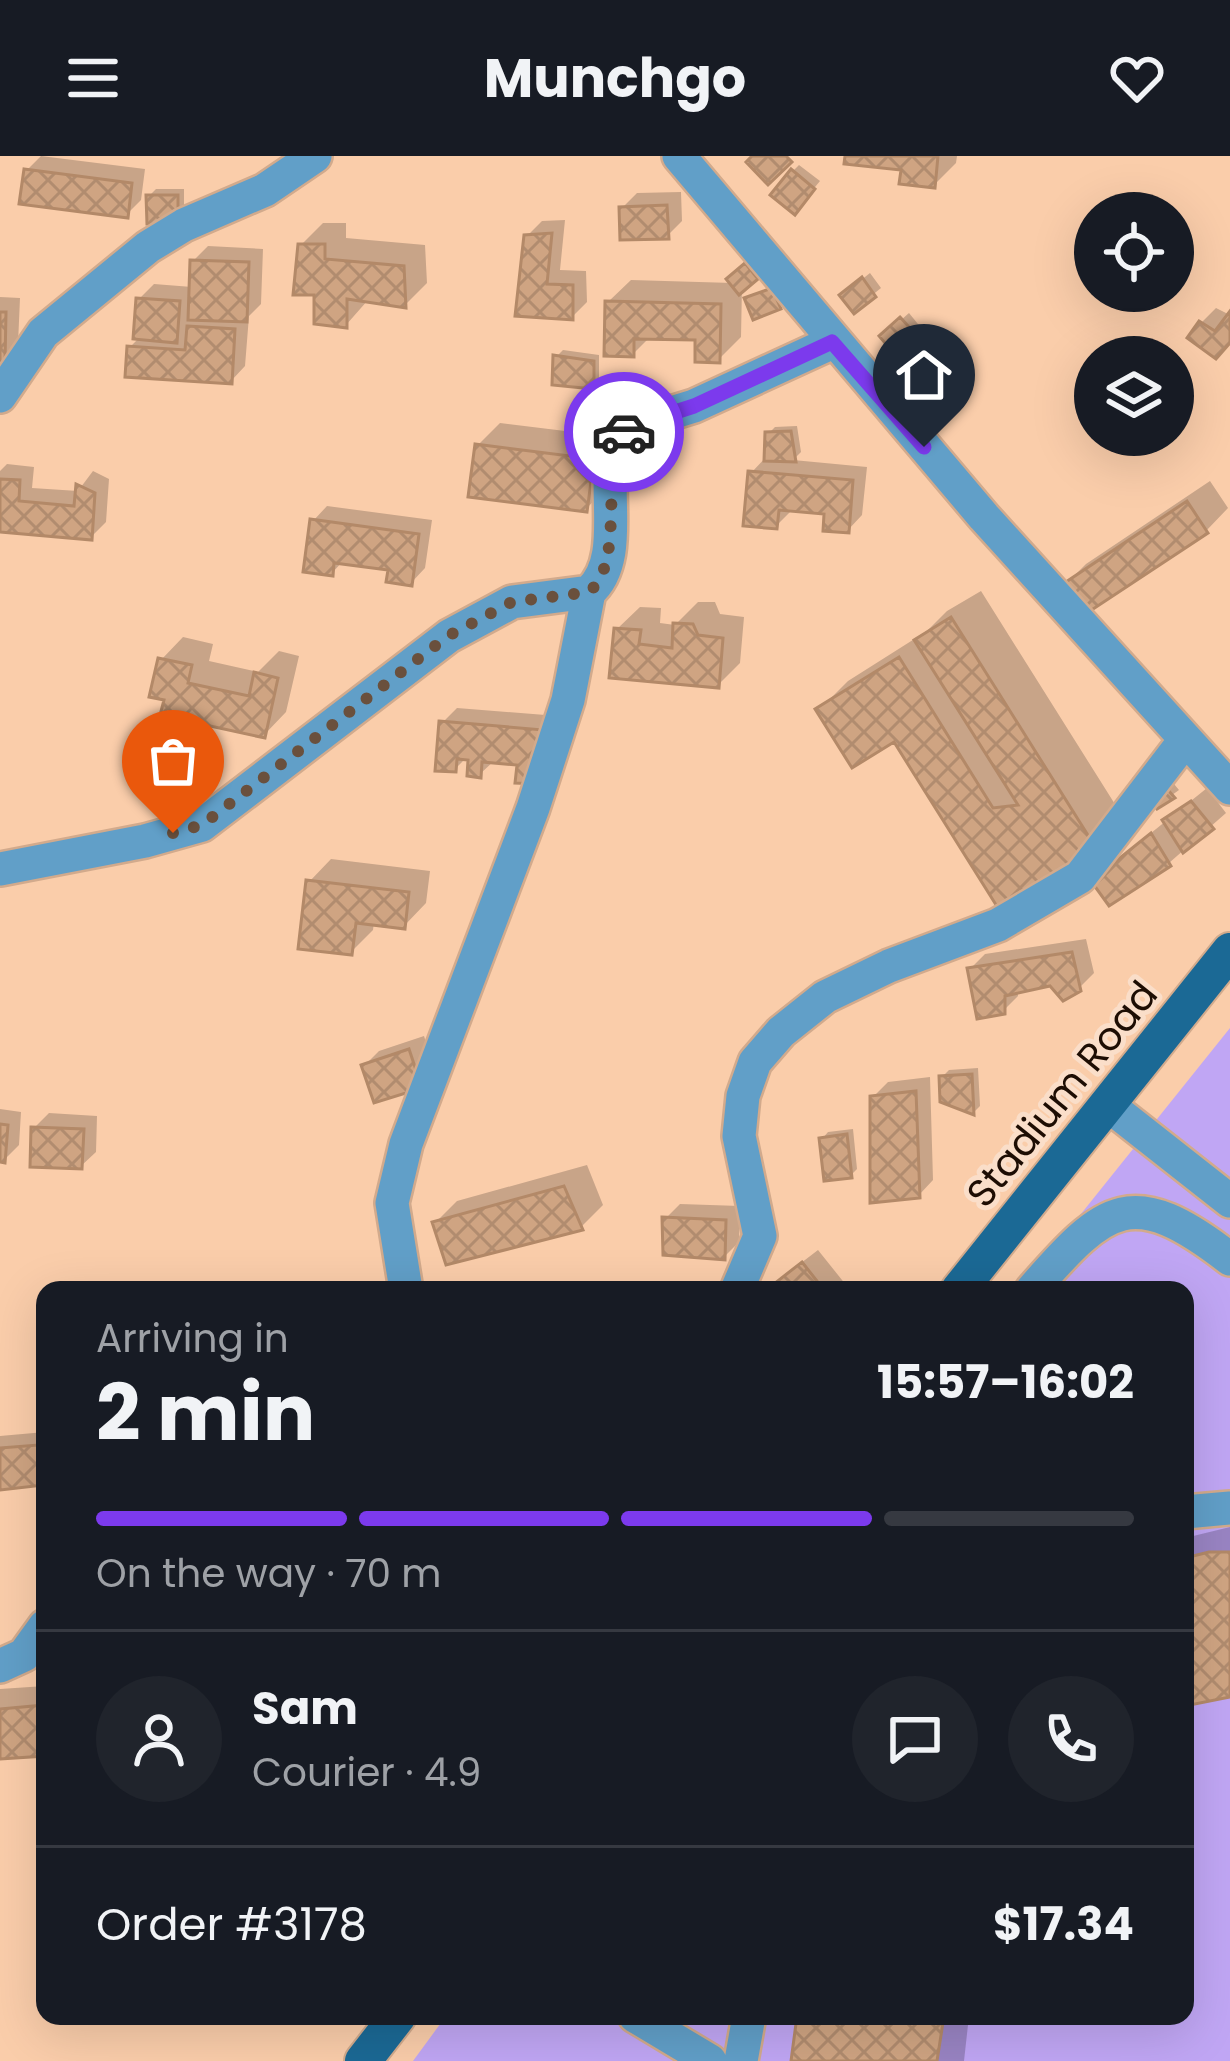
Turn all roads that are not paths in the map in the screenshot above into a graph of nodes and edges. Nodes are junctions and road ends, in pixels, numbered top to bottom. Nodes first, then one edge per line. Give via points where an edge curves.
1 (315, 156) edge
2 (679, 156) edge
3 (832, 342) junction
4 (0, 396) edge
5 (589, 592) junction
6 (1185, 740) junction
7 (1230, 788) edge
8 (0, 868) edge
9 (1230, 951) edge
10 (1108, 1105) junction
11 (1230, 1201) edge
12 (1230, 1259) edge
13 (405, 1281) edge
14 (740, 1281) edge
15 (966, 1281) edge
16 (1040, 1281) edge
17 (1230, 1508) edge
18 (1194, 1511) edge
19 (36, 1638) edge
20 (0, 1666) edge
21 (391, 2025) edge
22 (650, 2025) edge
23 (747, 2025) edge
24 (363, 2061) edge
25 (710, 2061) edge
26 (741, 2061) edge

1 - 4 street via 148,247 43,333
2 - 3 street
3 - 5 street via 626,428 614,450 608,550
3 - 6 street
5 - 8 street via 512,602 448,636 202,825
5 - 13 street via 568,700 533,808 406,1144 392,1203
6 - 7 street
6 - 14 street via 1080,878 998,925 825,998 755,1062 739,1136 760,1236
9 - 10 main road, Stadium Road
10 - 11 street
10 - 15 main road, Stadium Road
12 - 16 street via 1172,1220 1113,1216 1088,1228
17 - 18 street
19 - 20 street
21 - 24 main road
22 - 25 street
23 - 26 street

